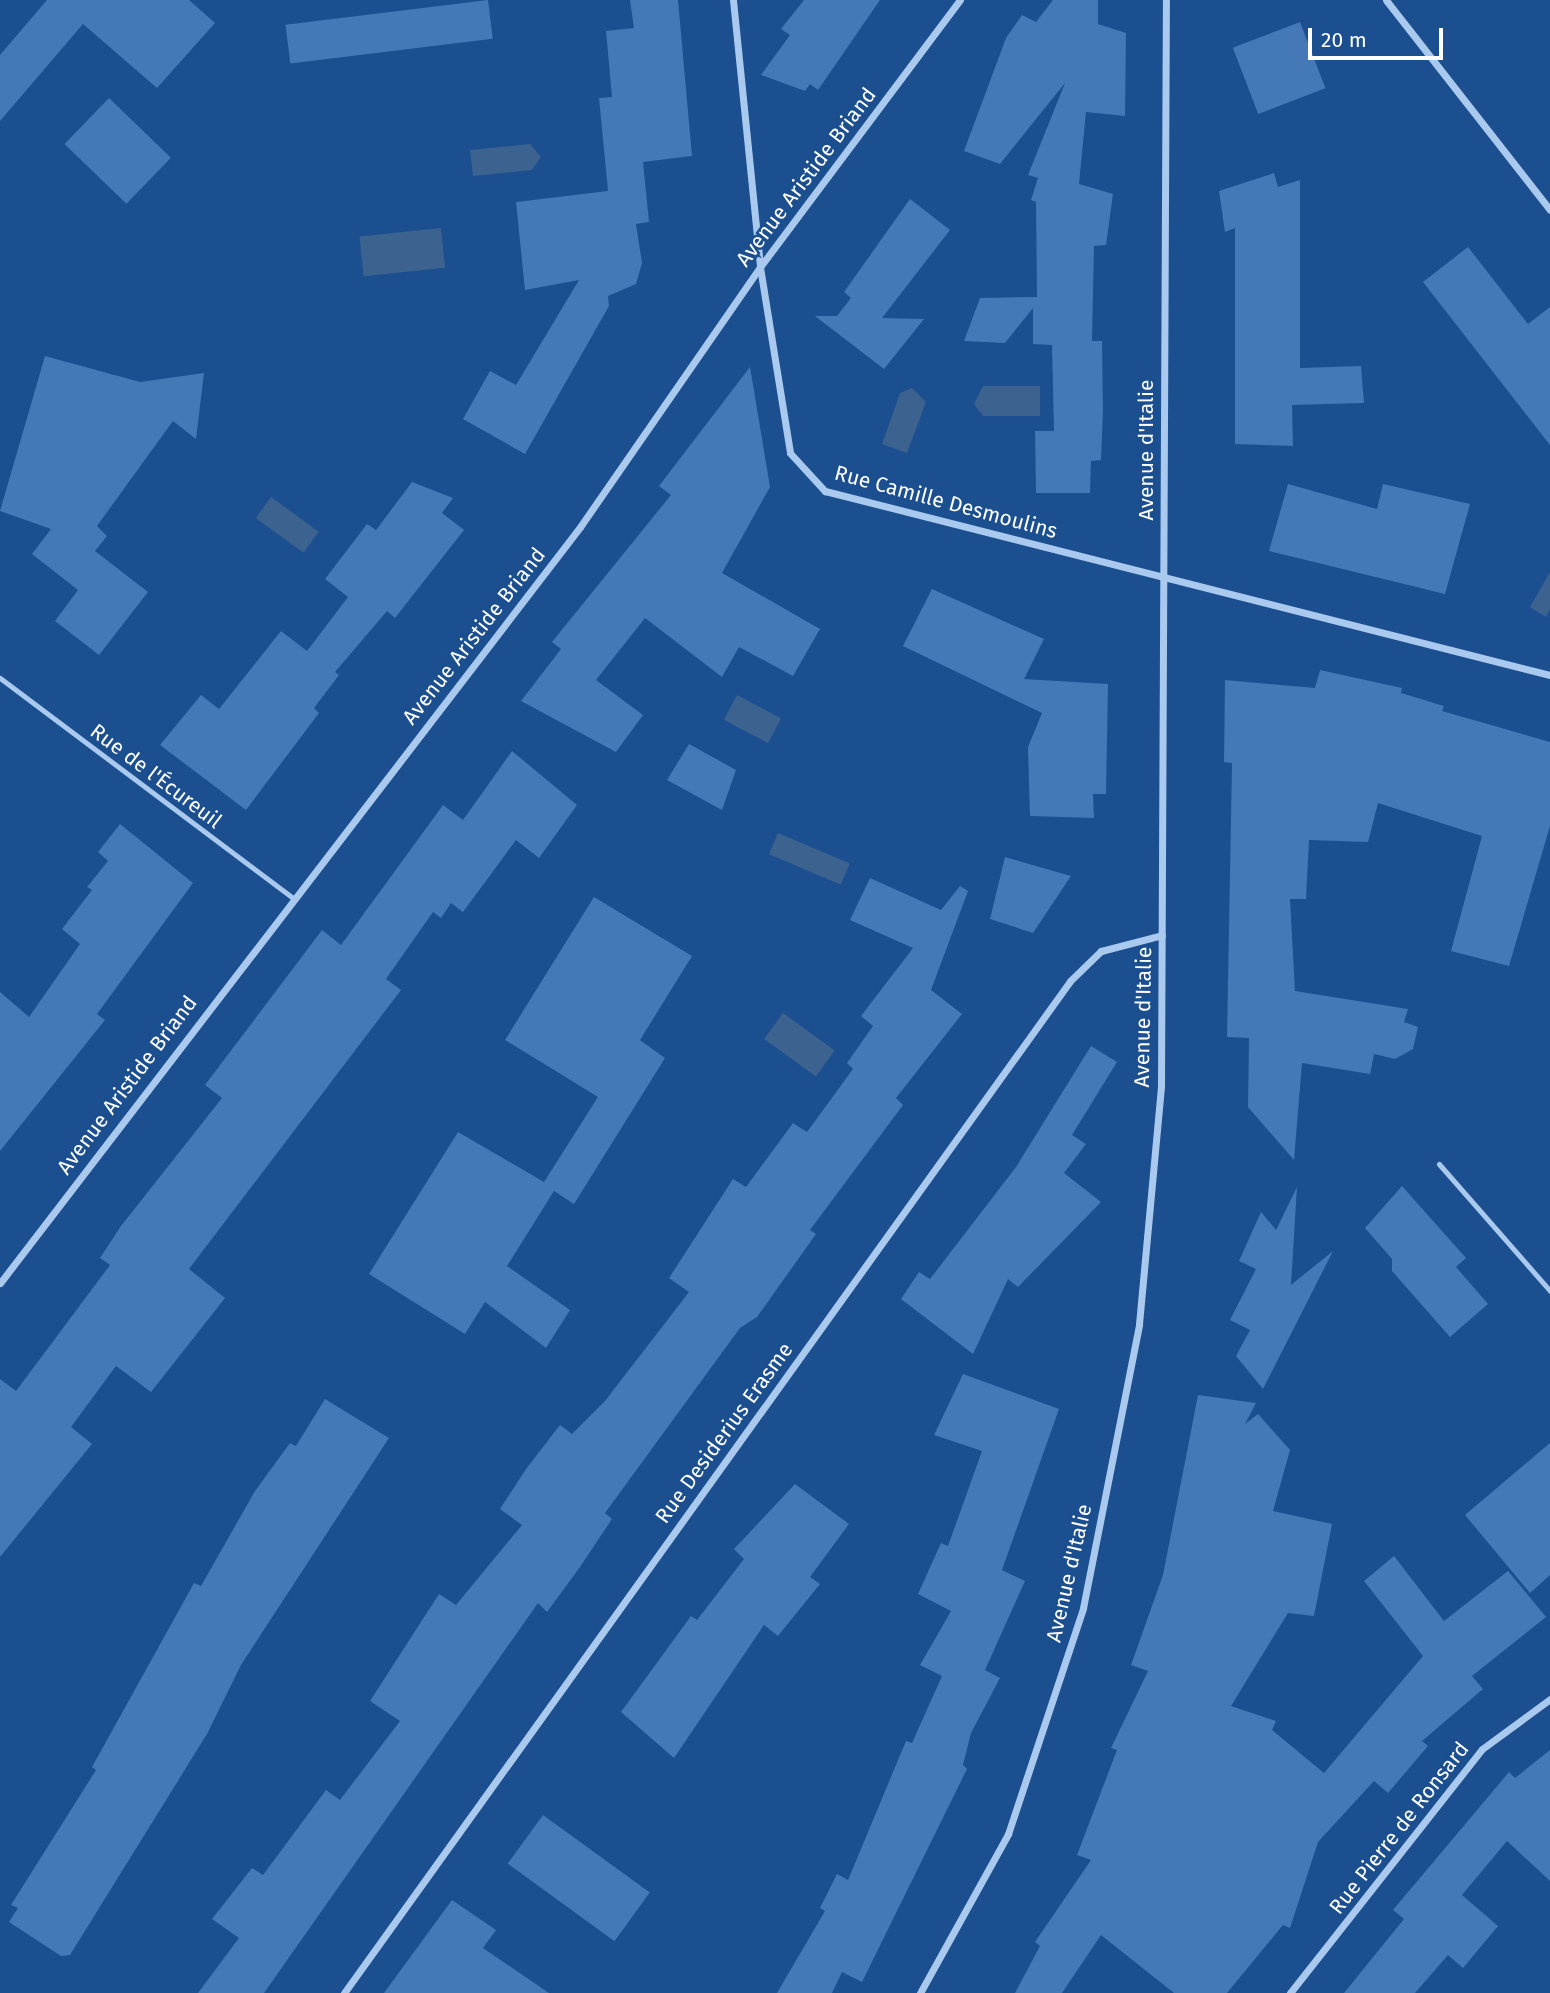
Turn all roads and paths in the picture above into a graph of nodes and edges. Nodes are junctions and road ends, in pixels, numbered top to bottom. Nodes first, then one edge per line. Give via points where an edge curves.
1 (733, 0) edge
2 (960, 0) edge
3 (1166, 0) edge
4 (1386, 0) edge
5 (1550, 211) edge
6 (760, 267) junction
7 (1163, 576) junction
8 (1550, 675) edge
9 (0, 678) edge
10 (293, 898) junction
11 (1162, 935) junction
12 (1439, 1164) dead end
13 (0, 1283) edge
14 (1550, 1291) edge
15 (1550, 1699) edge
16 (344, 1993) edge
17 (920, 1993) edge
18 (1290, 1993) edge

1 - 6 street, Rue Camille Desmoulins
2 - 6 street, Avenue Aristide Briand
3 - 7 street, Avenue d'Italie
4 - 5 street
6 - 7 street, Rue Camille Desmoulins via 790,453 825,491
6 - 10 street, Avenue Aristide Briand via 580,527
7 - 8 street, Rue Camille Desmoulins
7 - 11 street, Avenue d'Italie
9 - 10 lane, Rue de l'Écureuil
10 - 13 street, Avenue Aristide Briand
11 - 16 street, Rue Desiderius Erasme via 1101,951 1070,981
11 - 17 street, Avenue d'Italie via 1161,1086 1139,1324 1083,1608 1008,1833
12 - 14 lane
15 - 18 street, Rue Pierre de Ronsard via 1482,1749

